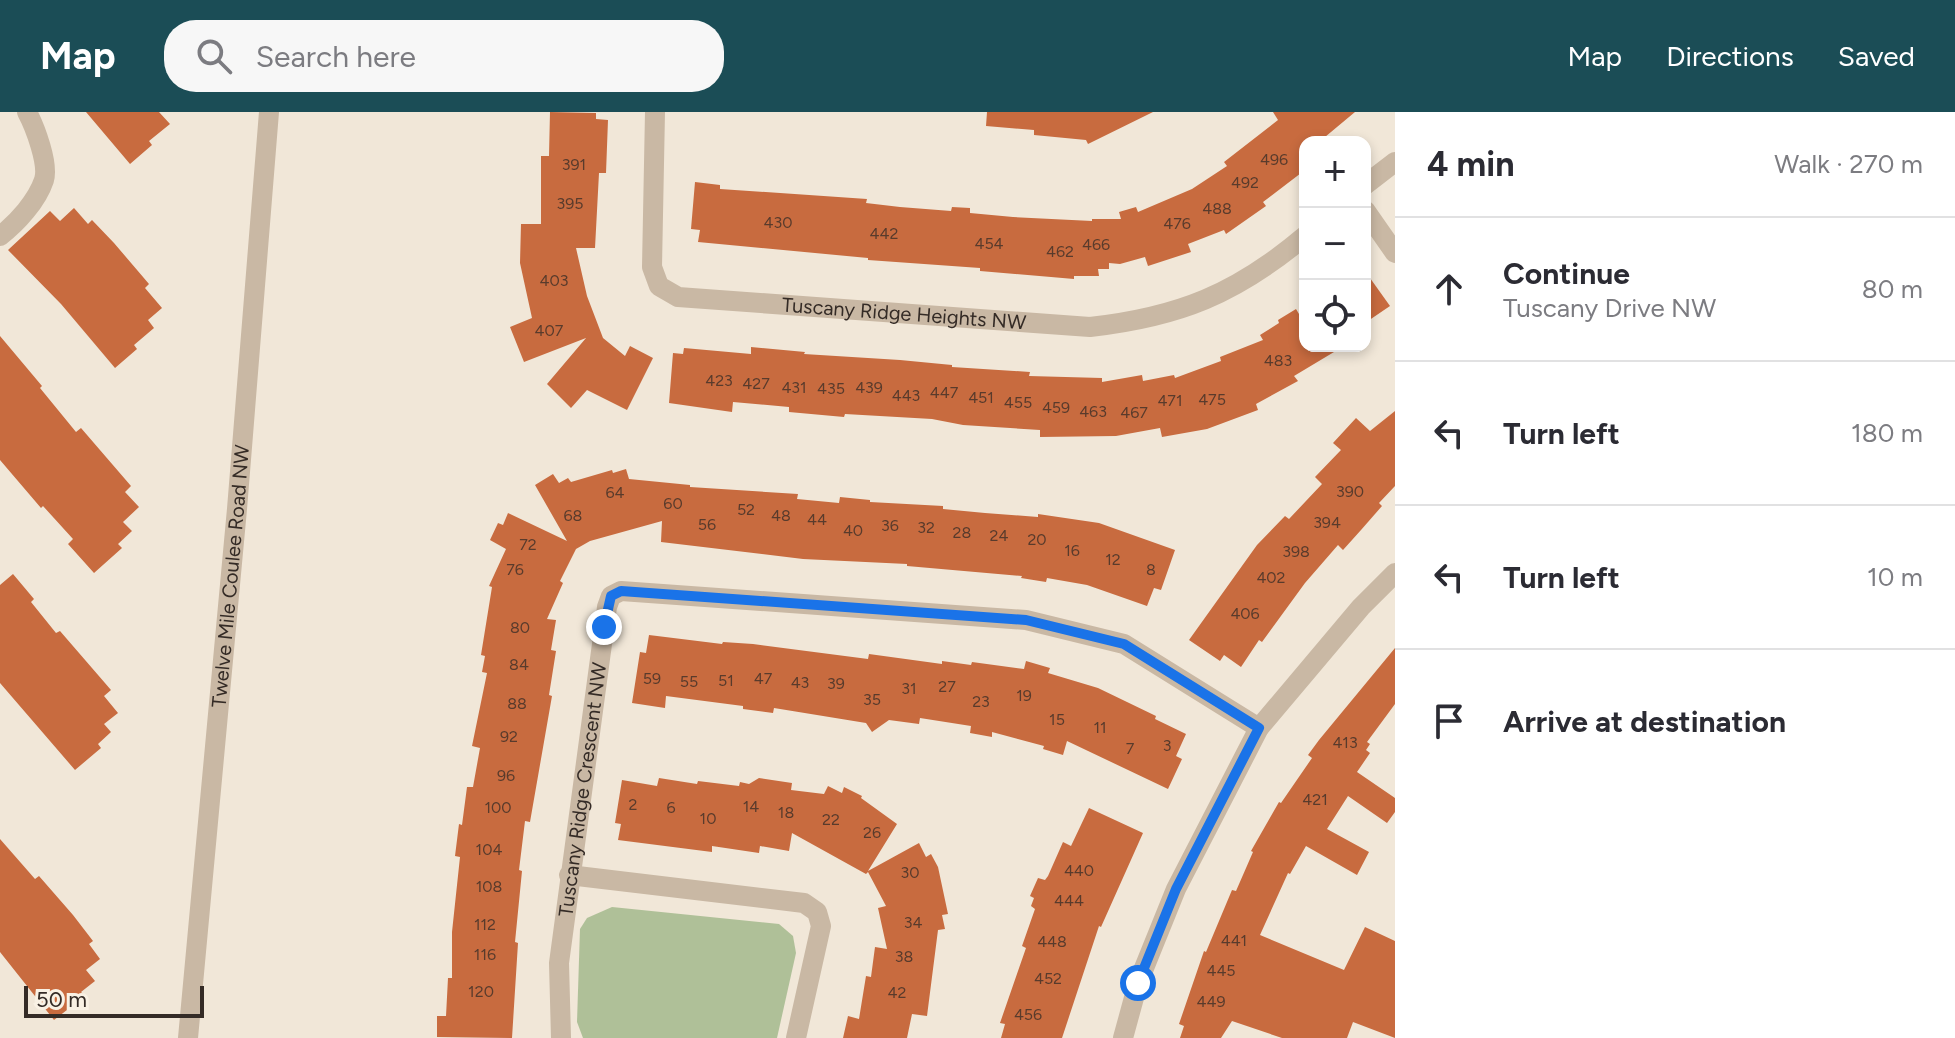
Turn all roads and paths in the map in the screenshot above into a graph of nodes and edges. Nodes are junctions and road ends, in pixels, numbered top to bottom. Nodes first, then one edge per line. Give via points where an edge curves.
1 (27, 112) edge
2 (269, 112) edge
3 (655, 112) edge
4 (1395, 162) edge
5 (1371, 180) edge
6 (1371, 219) edge
7 (0, 236) edge
8 (1299, 241) edge
9 (1395, 253) edge
10 (1395, 573) edge
11 (1259, 728) junction
12 (569, 875) junction
13 (188, 1038) edge
14 (561, 1038) edge
15 (796, 1038) edge
16 (1123, 1038) edge

1 - 7 street via 40,141 45,178 34,199
2 - 13 street, Twelve Mile Coulee Road NW
3 - 8 street, Tuscany Ridge Heights NW via 652,267 659,286 678,297 1090,327 1136,322 1195,305 1247,280
4 - 5 street
6 - 9 street
10 - 11 street
11 - 12 street, Tuscany Ridge Crescent NW via 1124,644 1026,620 621,591 611,596 607,607
11 - 16 street via 1176,889 1138,983
12 - 14 street, Tuscany Ridge Crescent NW via 559,963
12 - 15 street via 804,903 817,912 821,926

